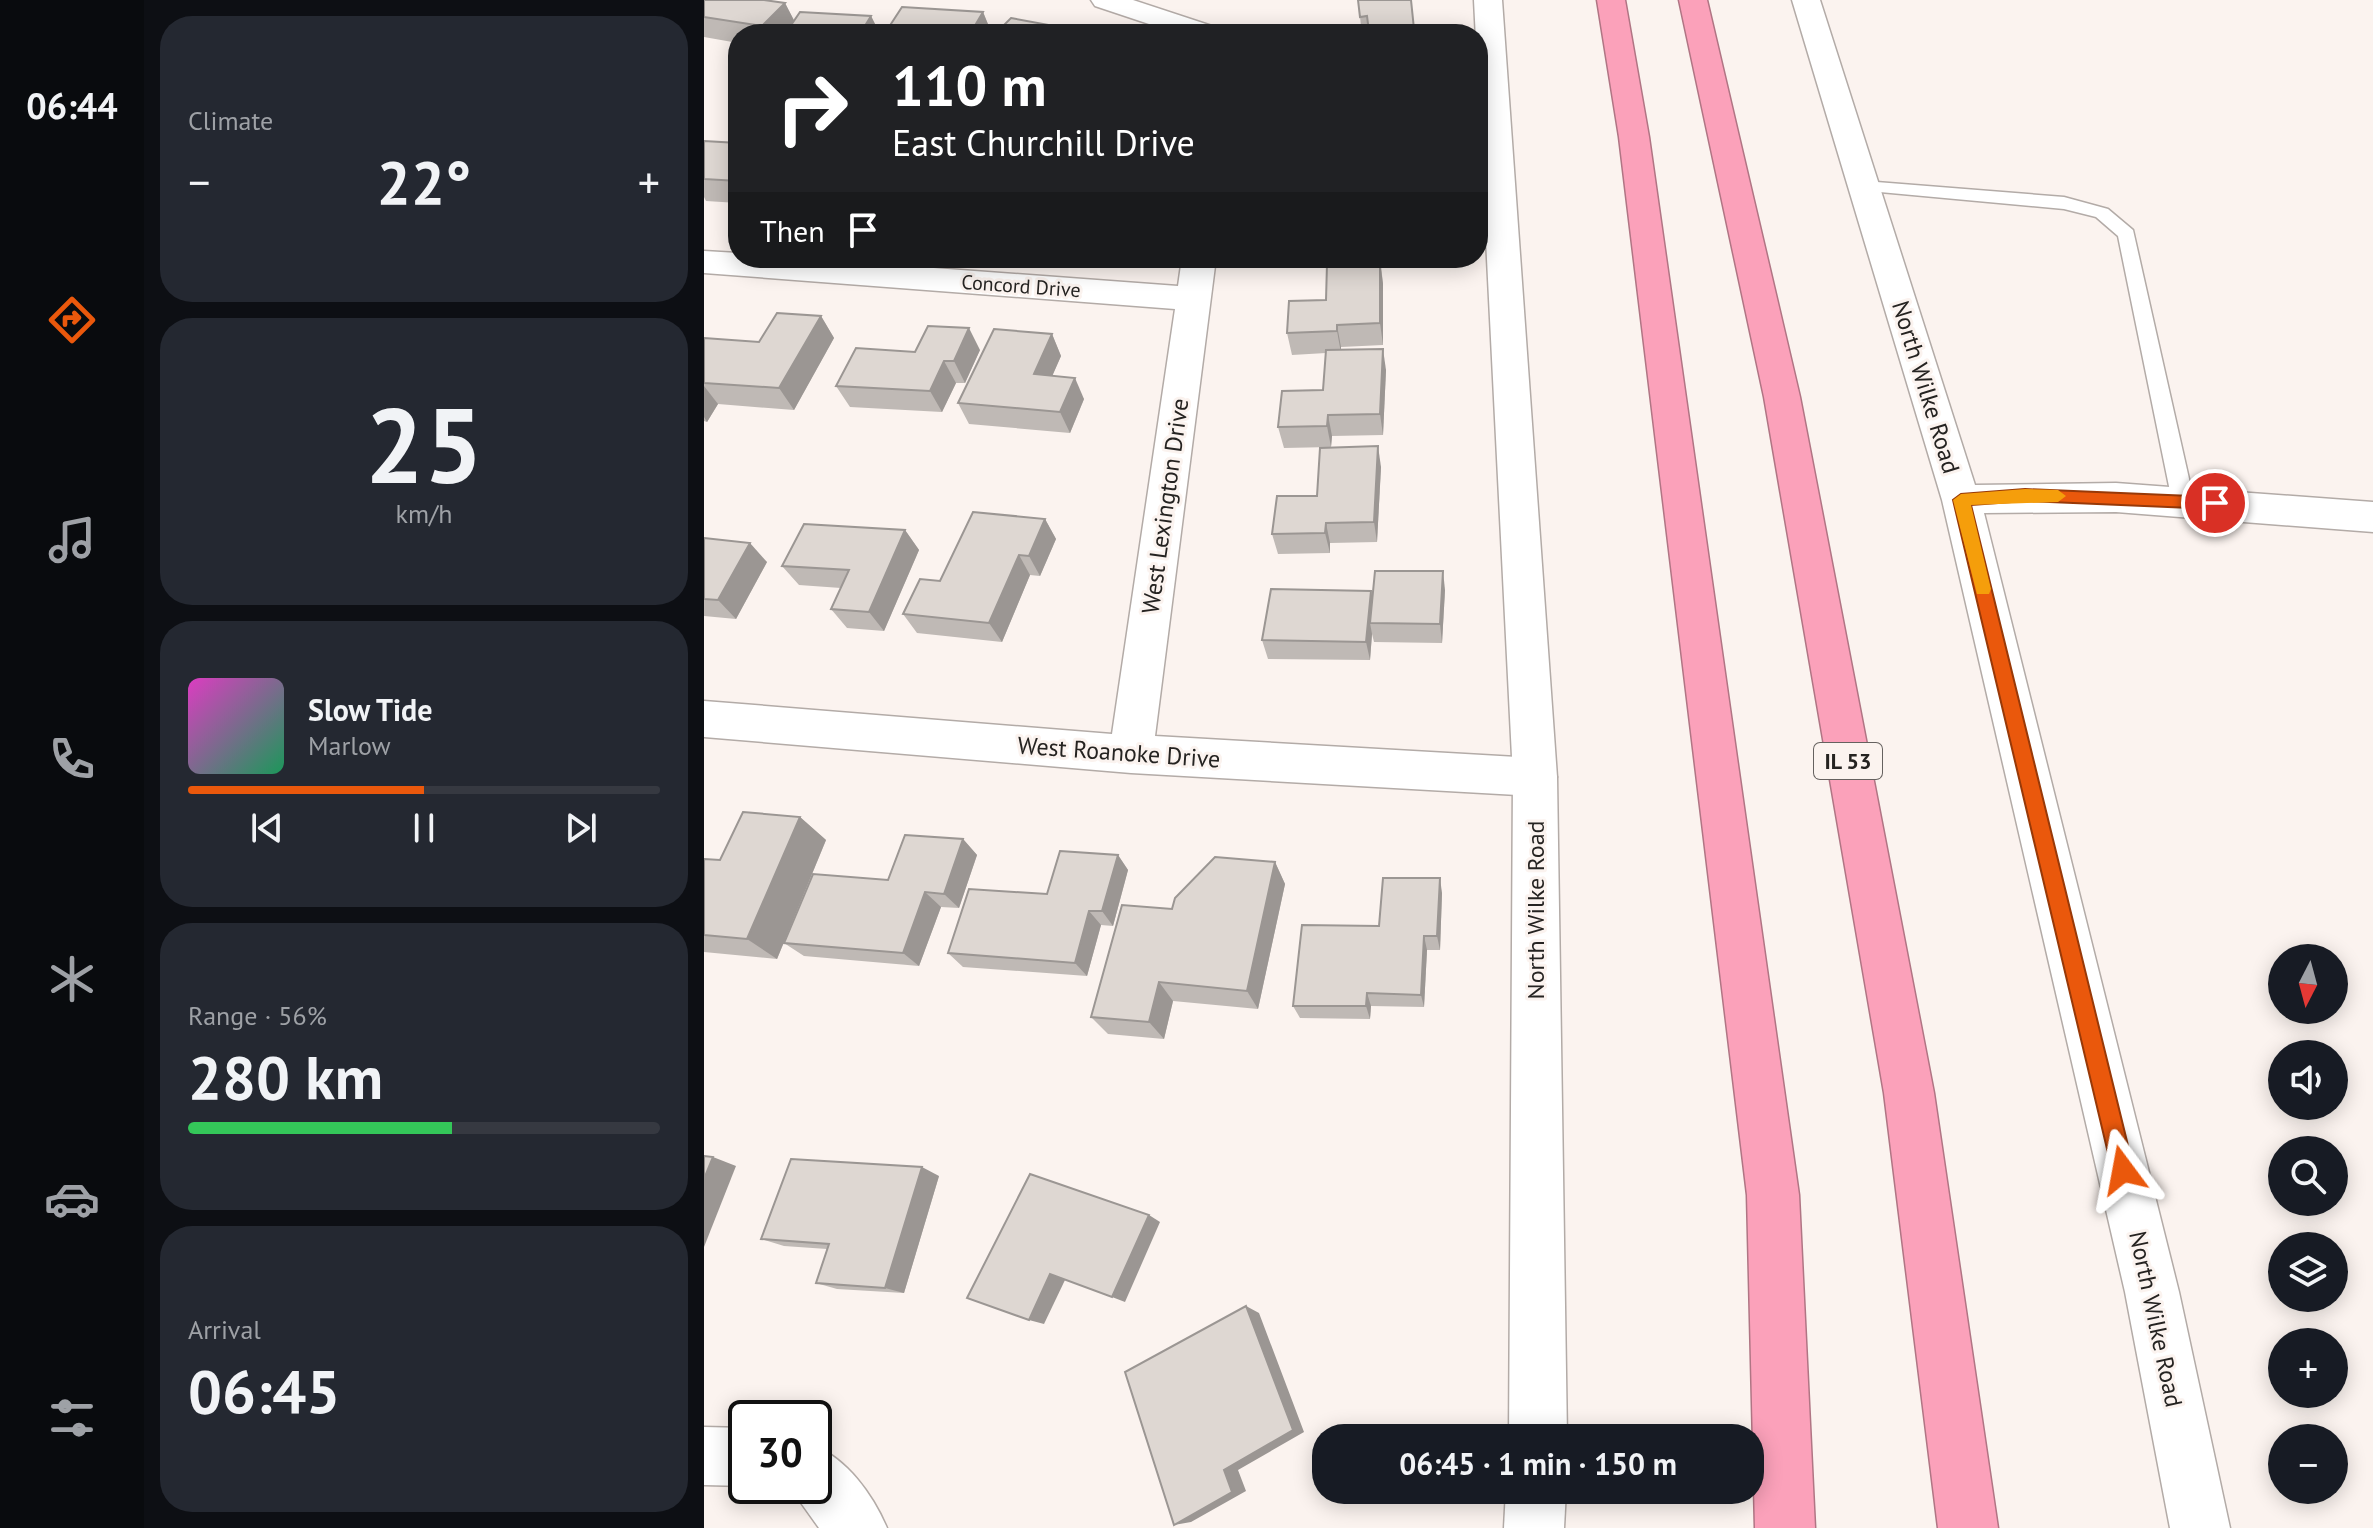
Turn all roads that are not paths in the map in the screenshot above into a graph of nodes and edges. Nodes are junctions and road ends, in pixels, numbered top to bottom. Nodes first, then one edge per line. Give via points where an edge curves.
1 (1105, 0) edge
2 (1488, 0) edge
3 (1611, 0) edge
4 (1693, 0) edge
5 (1806, 0) edge
6 (1178, 24) edge
7 (1864, 186) junction
8 (704, 262) edge
9 (728, 264) edge
10 (783, 268) edge
11 (1198, 268) edge
12 (1194, 299) junction
13 (1961, 500) junction
14 (2183, 501) junction
15 (2373, 517) edge
16 (704, 719) edge
17 (1131, 754) junction
18 (1535, 777) junction
19 (1538, 1424) edge
20 (704, 1456) edge
21 (728, 1457) edge
22 (832, 1497) edge
23 (1535, 1504) edge
24 (857, 1528) edge
25 (1534, 1528) edge
26 (1785, 1528) edge
27 (1968, 1528) edge
28 (2200, 1528) edge

1 - 6 street
2 - 18 street, North Wilke Road
3 - 26 highway via 1636,153 1773,1195
4 - 27 highway, IL 53 via 1782,397 1909,1093
5 - 7 street, North Wilke Road
7 - 13 street, North Wilke Road
7 - 14 lane via 2064,203 2102,213 2127,234
8 - 9 street, Concord Drive
10 - 12 street, Concord Drive
11 - 12 street, West Lexington Drive
12 - 17 street, West Lexington Drive
13 - 14 street via 2025,495
13 - 28 street, North Wilke Road via 2149,1277
14 - 15 street
16 - 17 street, West Roanoke Drive
17 - 18 street, West Roanoke Drive
18 - 19 street, North Wilke Road
20 - 21 street
22 - 24 street
23 - 25 street

